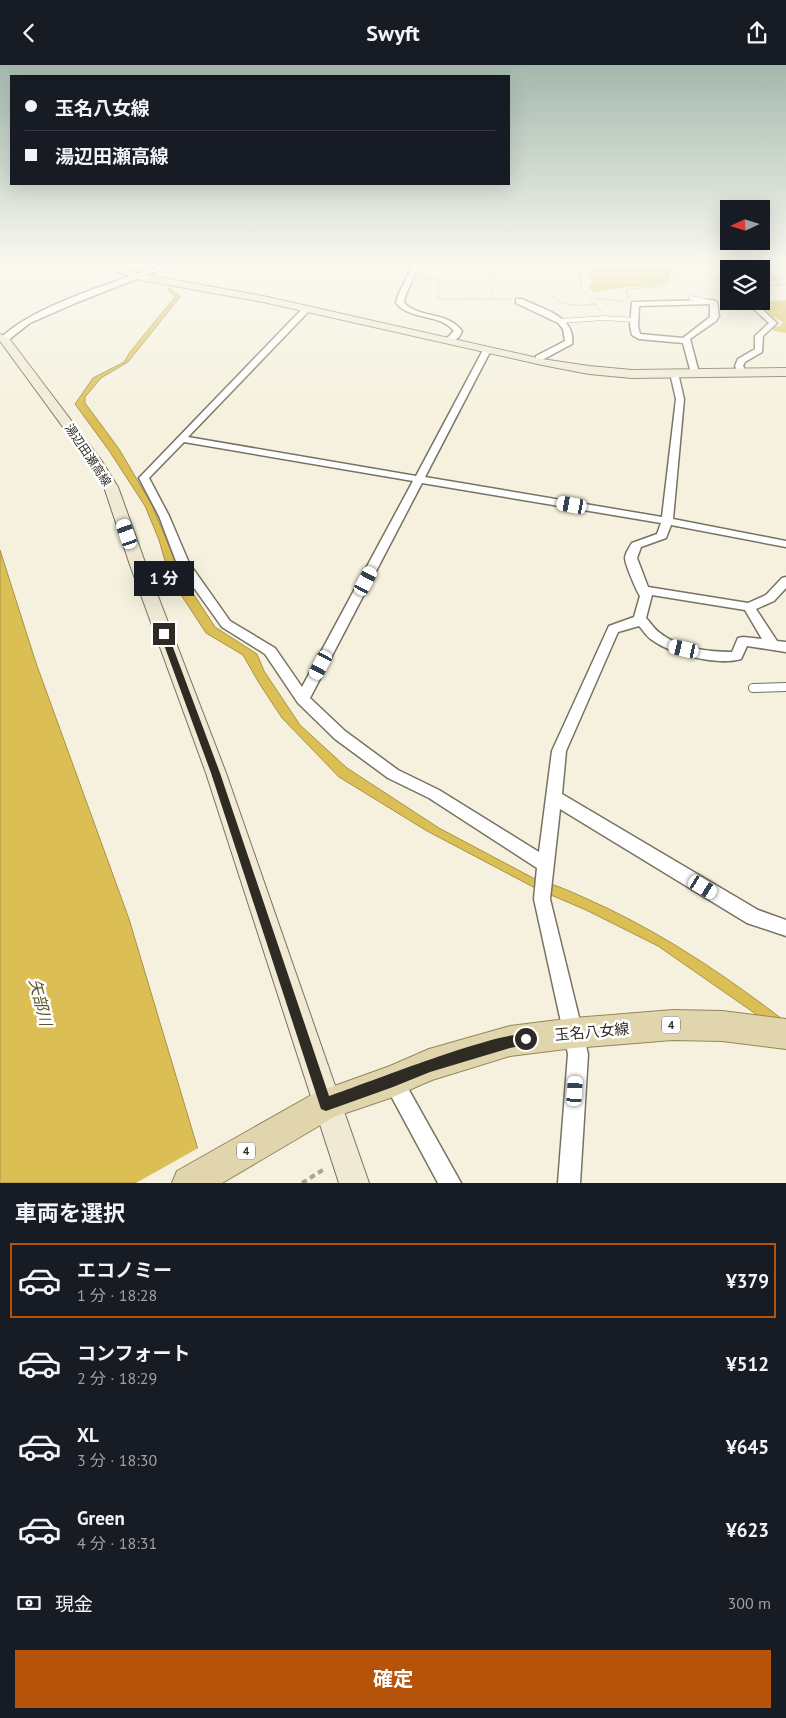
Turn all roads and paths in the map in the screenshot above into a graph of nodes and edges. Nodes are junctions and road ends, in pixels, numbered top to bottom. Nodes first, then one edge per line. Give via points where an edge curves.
1 (38, 316) edge
2 (300, 316) edge
3 (339, 316) edge
4 (428, 316) edge
5 (551, 316) edge
6 (634, 316) edge
7 (715, 316) edge
8 (766, 316) edge
9 (604, 318) joint
10 (634, 320) junction
11 (561, 321) junction
12 (2, 338) edge
13 (448, 341) junction
14 (686, 341) junction
15 (487, 350) junction
16 (539, 358) dead end
17 (742, 371) junction
18 (786, 372) edge
19 (674, 373) junction
20 (695, 373) junction
21 (181, 439) junction
22 (419, 479) junction
23 (667, 521) junction
24 (786, 544) edge
25 (786, 581) edge
26 (642, 590) junction
27 (749, 607) junction
28 (639, 619) junction
29 (779, 647) edge
30 (786, 687) edge
31 (753, 688) dead end
32 (303, 699) junction
33 (554, 797) junction
34 (545, 872) junction
35 (786, 928) edge
36 (574, 1033) junction
37 (777, 1033) edge
38 (393, 1081) junction
39 (314, 1111) junction
40 (326, 1168) dead end
41 (189, 1183) edge
42 (302, 1183) edge
43 (354, 1183) edge
44 (450, 1183) edge
45 (568, 1183) edge

1 - 12 street
2 - 21 street
3 - 13 main road
4 - 13 street via 456,326 456,335
5 - 11 street
6 - 10 street
7 - 14 street
8 - 17 street via 773,323 760,333 758,350 741,361
9 - 10 lane
9 - 11 lane
10 - 14 street via 639,337
11 - 16 street via 566,325 569,342
12 - 39 main road, 湯辺田瀬高線 via 111,487 216,773
13 - 15 main road
14 - 20 street
15 - 19 main road via 590,370
15 - 22 street
17 - 18 main road
17 - 20 main road
19 - 20 main road
19 - 23 street via 680,399
21 - 22 street
21 - 32 street via 144,478 164,516 183,564 226,624 270,651
22 - 23 street
22 - 32 street
23 - 24 street
23 - 26 street via 662,536 636,545 631,558
25 - 27 street via 770,598
26 - 27 street
26 - 28 street via 646,596
27 - 29 street
28 - 29 street via 656,637 670,645 698,652 736,656 743,641
28 - 33 street via 613,629 559,751
30 - 31 lane
32 - 34 street via 340,735 393,774 434,794
33 - 34 street
33 - 35 street via 753,917
34 - 36 street via 542,899
36 - 37 main road, 玉名八女線 / 4 via 673,1025
36 - 38 main road, 玉名八女線 / 4 via 510,1041 429,1065
36 - 45 street via 578,1054
38 - 39 main road, 玉名八女線 / 4
38 - 44 street
39 - 41 main road, 玉名八女線 / 4
39 - 43 main road, 湯辺田瀬高線
40 - 42 path

